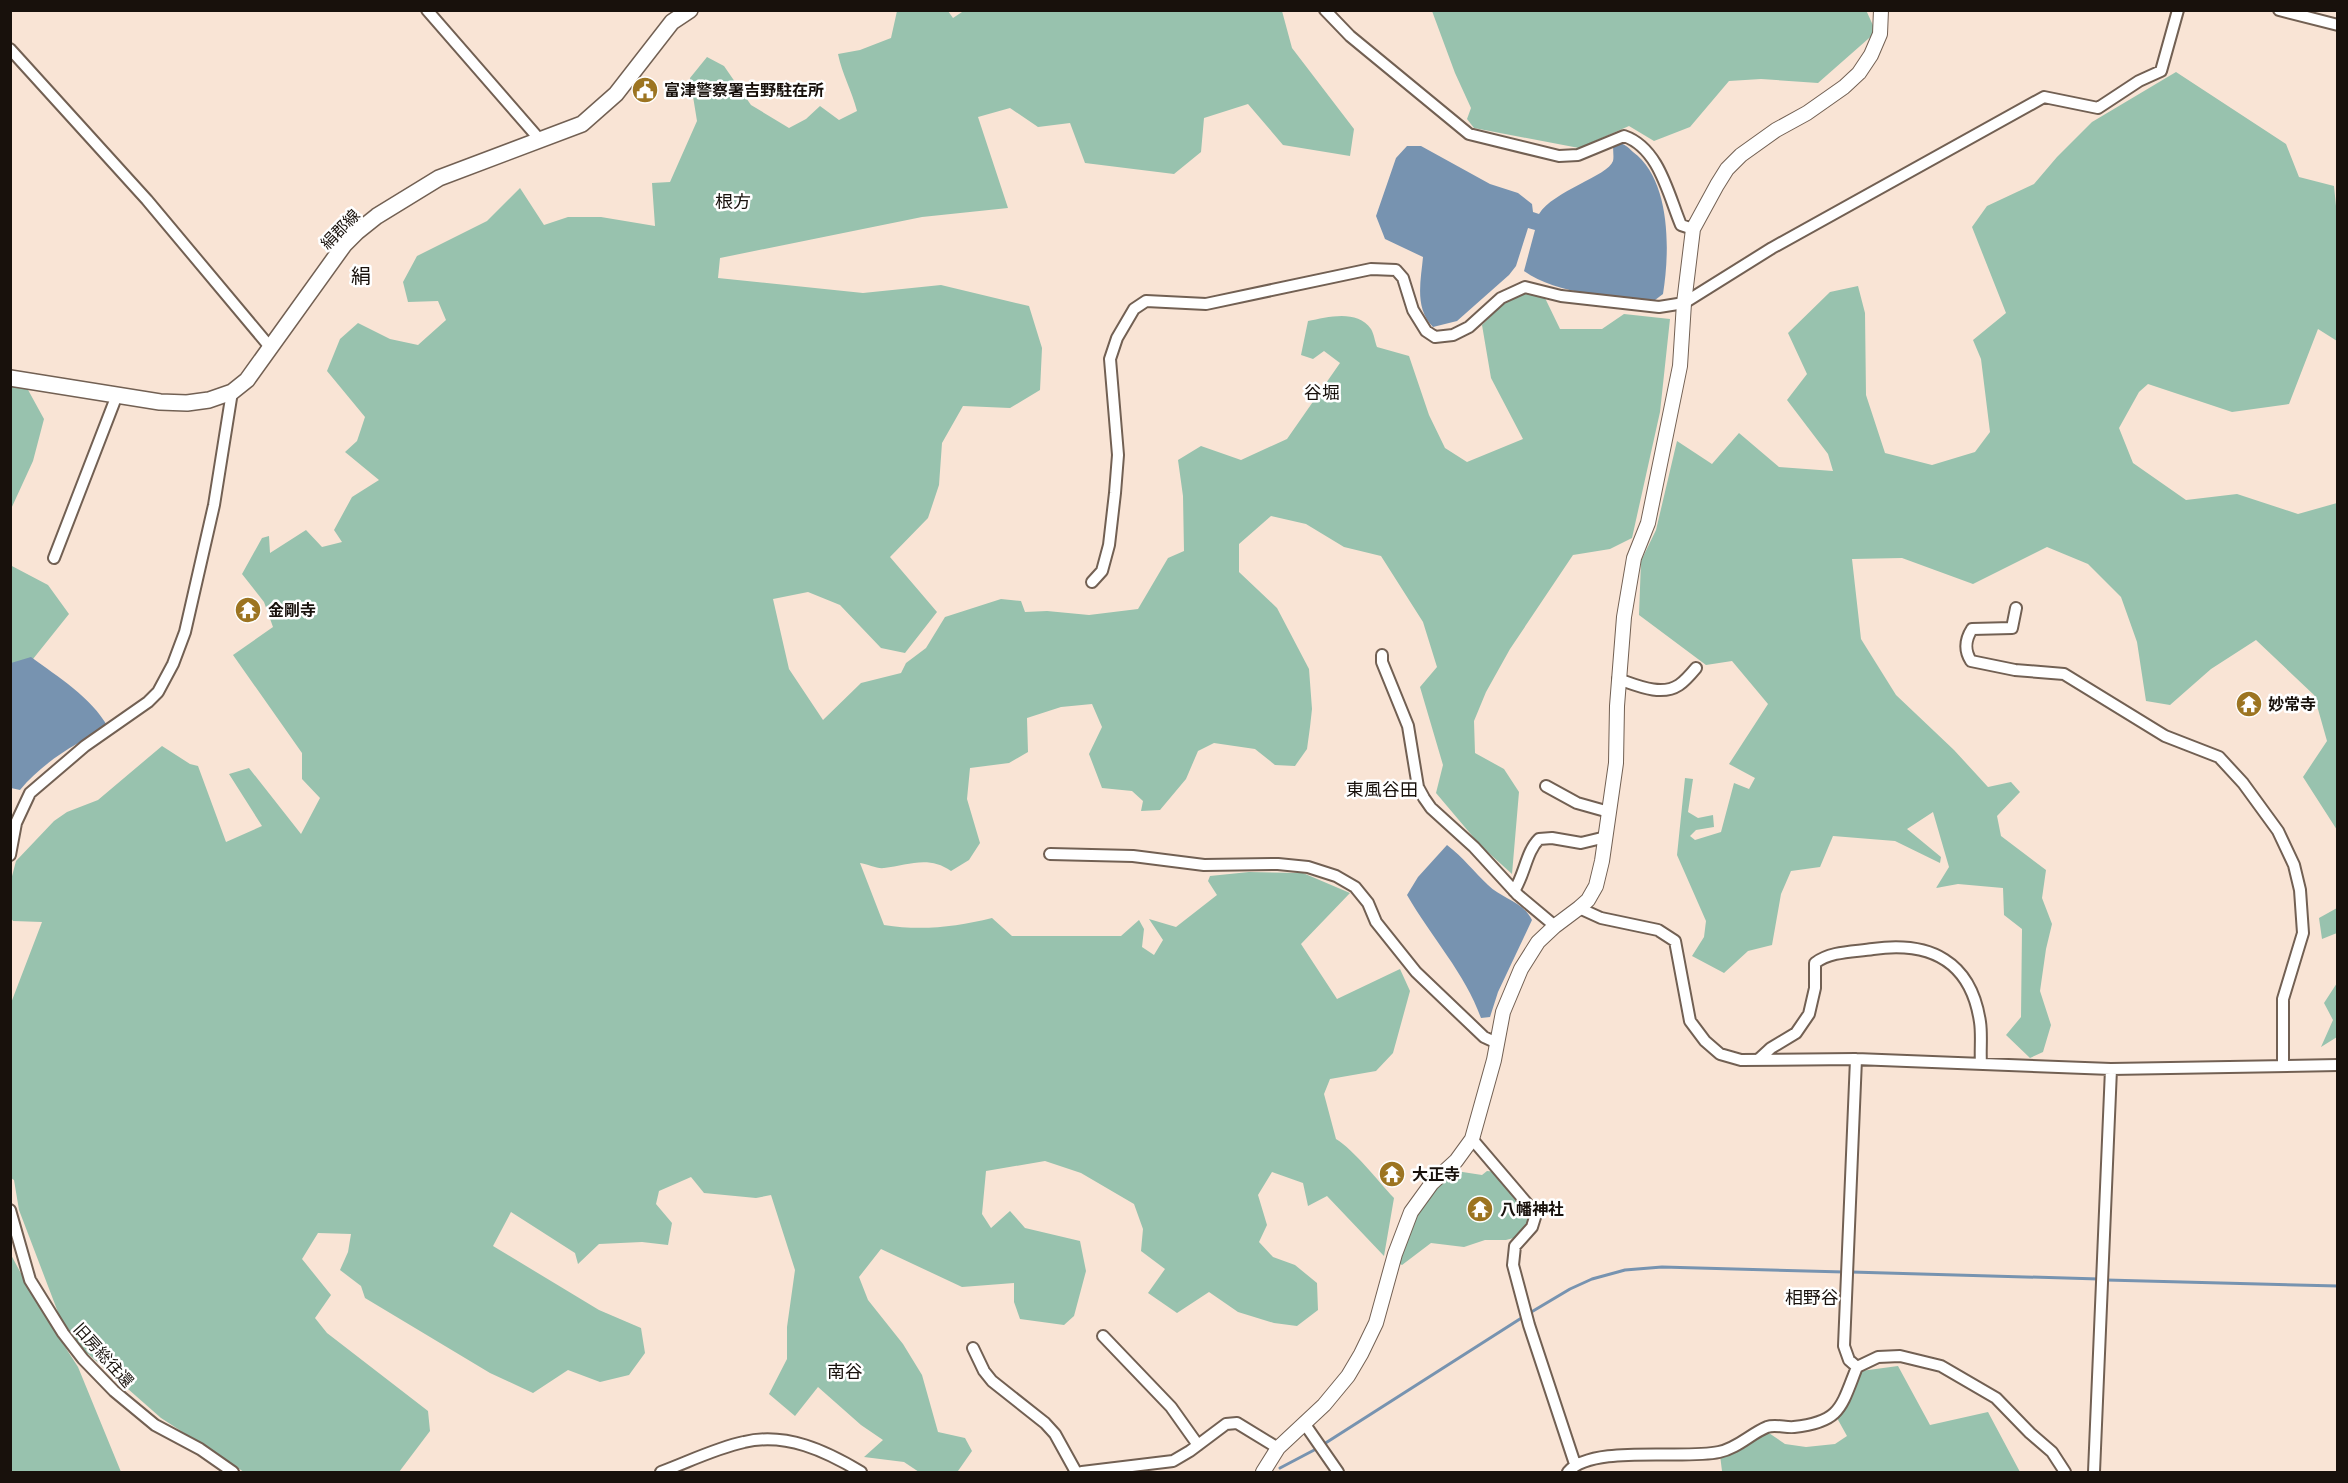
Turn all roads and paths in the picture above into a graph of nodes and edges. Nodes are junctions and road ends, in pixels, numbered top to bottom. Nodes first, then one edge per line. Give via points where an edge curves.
1 (427, 10) edge
2 (690, 10) edge
3 (1325, 10) edge
4 (1881, 10) edge
5 (2178, 10) edge
6 (2279, 10) edge
7 (2337, 25) edge
8 (10, 50) edge
9 (541, 141) junction
10 (1693, 229) junction
11 (1684, 303) junction
12 (270, 347) junction
13 (10, 378) edge
14 (232, 392) junction
15 (117, 395) junction
16 (54, 558) dead end
17 (1092, 582) dead end
18 (2016, 608) dead end
19 (1382, 655) dead end
20 (1696, 668) dead end
21 (1618, 679) junction
22 (1546, 786) dead end
23 (1609, 812) junction
24 (1606, 837) junction
25 (1050, 854) dead end
26 (10, 855) edge
27 (1514, 891) junction
28 (1579, 908) junction
29 (1555, 926) junction
30 (1497, 1043) junction
31 (1856, 1059) junction
32 (1758, 1060) junction
33 (1981, 1064) junction
34 (2283, 1065) junction
35 (2337, 1065) edge
36 (2111, 1069) junction
37 (1472, 1139) junction
38 (10, 1210) edge
39 (1103, 1336) dead end
40 (973, 1348) dead end
41 (1857, 1367) junction
42 (1304, 1423) junction
43 (1198, 1445) junction
44 (1278, 1448) junction
45 (1572, 1468) edge
46 (233, 1473) edge
47 (661, 1473) edge
48 (861, 1473) edge
49 (1076, 1473) edge
50 (1082, 1473) edge
51 (1263, 1473) edge
52 (1338, 1473) edge
53 (2065, 1473) edge
54 (2094, 1473) edge

1 - 9 street
2 - 9 main road, 絹郡線 via 672,22 598,112 582,124
3 - 10 street via 1469,134 1559,156 1578,155 1624,136 1631,139 1653,158 1681,225
4 - 10 street via 1880,34 1859,73 1807,113 1741,155 1727,169
5 - 11 street via 2161,71 2110,102 2098,108 2044,97 1772,248
6 - 7 street
8 - 12 street via 147,200
9 - 12 main road, 絹郡線 via 439,178 366,224 344,245
10 - 11 street
11 - 17 street via 1659,307 1560,296 1525,287 1501,298 1469,327 1453,335 1435,337 1426,331 1413,310 1404,278 1396,270 1371,269 1206,304 1146,301 1134,309 1110,359 1118,455 1116,484 1109,545 1102,571
11 - 21 street via 1680,366 1648,524 1634,558
12 - 14 main road, 絹郡線 via 247,380
13 - 15 main road, 絹郡線
14 - 15 main road, 絹郡線 via 187,403
14 - 26 street via 214,505 185,632 173,664 148,702 85,746 30,793 16,823
15 - 16 street
18 - 34 street via 2012,628 1972,629 1966,649 1971,661 2064,674 2165,736 2219,757 2278,831 2294,865 2303,933 2283,999
19 - 27 street via 1408,726 1418,787 1424,798
20 - 21 street via 1668,690
21 - 23 street via 1616,763
22 - 23 street via 1577,803
23 - 24 street
24 - 27 street via 1581,843 1552,837 1539,839
24 - 28 street via 1596,886
25 - 30 street via 1133,856 1204,865 1278,864 1308,867 1336,876 1355,887 1376,922 1416,972 1484,1037
27 - 29 street
28 - 29 street
28 - 32 street via 1601,918 1658,930 1675,941 1690,1021 1720,1054
29 - 30 street via 1538,942 1521,969 1503,1012
30 - 37 street
31 - 32 street
31 - 33 street
31 - 41 street via 1844,1346 1849,1360
32 - 33 street via 1796,1033 1809,1014 1815,963 1826,955 1920,948 1949,961 1970,989 1980,1022
33 - 36 street
34 - 35 street
34 - 36 street
36 - 54 street
37 - 42 street via 1411,1212 1376,1323 1361,1354 1348,1376
37 - 45 street via 1536,1214 1532,1227 1515,1246 1512,1265
38 - 46 street, 旧房総往還 via 30,1280 83,1359 155,1425 200,1449
39 - 43 street via 1171,1407
40 - 49 street via 992,1381 1055,1434
41 - 45 street via 1836,1414 1819,1424 1769,1426 1741,1444 1719,1452 1602,1458
41 - 53 street via 1878,1357 1900,1356 1941,1366 1996,1398 2052,1452
42 - 44 street
42 - 52 street
43 - 44 street via 1226,1424 1237,1423
43 - 50 street via 1173,1461
44 - 51 street
47 - 48 street via 745,1441 772,1440 807,1444

